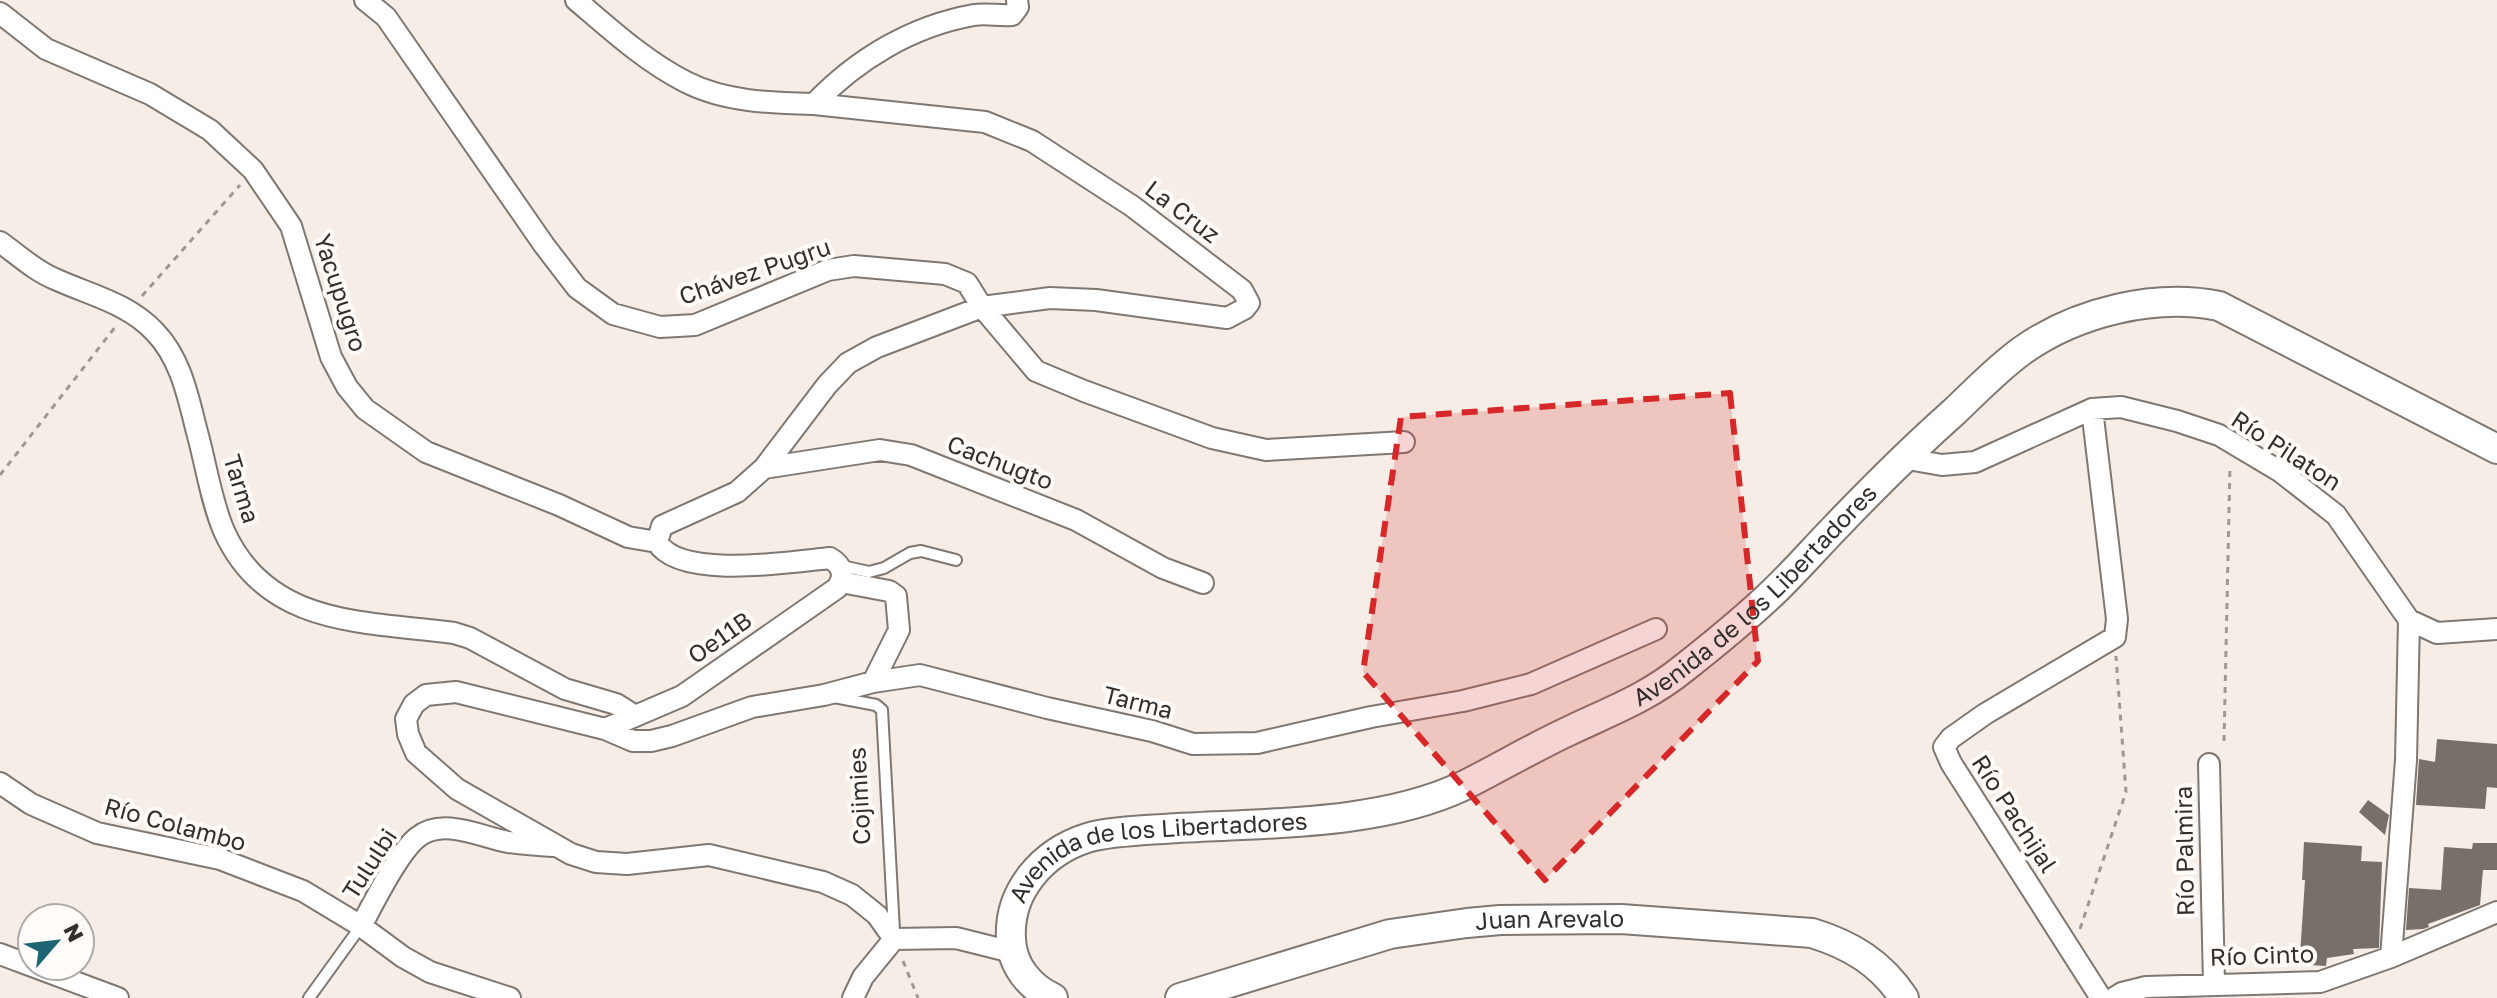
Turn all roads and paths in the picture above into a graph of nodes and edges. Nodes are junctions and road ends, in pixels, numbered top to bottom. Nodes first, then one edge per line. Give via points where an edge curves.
1 (365, 0) edge
2 (576, 0) edge
3 (1017, 0) edge
4 (0, 13) edge
5 (814, 104) junction
6 (0, 242) edge
7 (982, 307) junction
8 (2092, 409) junction
9 (1404, 442) dead end
10 (2231, 442) junction
11 (2497, 449) edge
12 (1902, 458) junction
13 (764, 468) junction
14 (657, 542) junction
15 (956, 560) dead end
16 (840, 574) junction
17 (1203, 583) dead end
18 (2409, 620) junction
19 (1656, 629) dead end
20 (2497, 629) edge
21 (2115, 637) junction
22 (873, 682) junction
23 (824, 695) junction
24 (635, 716) junction
25 (605, 729) junction
26 (2224, 741) dead end
27 (2209, 764) dead end
28 (0, 783) edge
29 (559, 847) junction
30 (2497, 912) edge
31 (361, 926) junction
32 (894, 939) junction
33 (1012, 952) junction
34 (2072, 952) junction
35 (2391, 957) junction
36 (75, 982) edge
37 (2214, 984) junction
38 (118, 998) edge
39 (309, 998) edge
40 (510, 998) edge
41 (853, 998) edge
42 (918, 998) edge
43 (1053, 998) edge
44 (1180, 998) edge
45 (1904, 998) edge
46 (2101, 998) edge
47 (2114, 998) edge

1 - 7 street, Chávez Pugru via 386,17 577,288 613,314 660,327 695,325 828,270 854,266 945,274 967,283
2 - 5 street via 687,83 743,100
3 - 5 street via 1012,15 977,14 917,31 836,81
4 - 14 street, Yacupugro via 46,49 150,94 210,130 253,170 291,226 331,357 365,409 426,452 628,537
5 - 7 street, La Cruz via 985,122 1032,141 1132,206 1242,290 1249,303 1227,318 1096,300 1050,298
6 - 24 street, Tarma via 51,278 129,310 157,334 181,372 223,529 238,558 264,587 289,604 334,618 470,638 565,689 616,704
7 - 9 street, Chávez Pugru via 1036,371 1212,438 1266,450
7 - 13 street via 848,363
8 - 10 street, Río Pilaton via 2121,407
8 - 12 street, Río Pilaton via 1975,462 1942,465
8 - 21 street
10 - 18 street, Río Pilaton via 2336,515
10 - 26 path
11 - 12 street, Avenida de los Libertadores via 2228,310 2175,301 2115,310 2058,330 2023,350
12 - 33 street, Avenida de los Libertadores via 1767,598 1683,669 1625,707 1461,786 1405,807 1090,836 1050,857 1027,880 1011,919
13 - 14 street via 737,492 662,526
13 - 17 street, Cachugto via 880,450 911,455 1076,520 1163,568
14 - 16 street, Yacupugro via 671,557 709,565 830,558
15 - 16 lane via 921,551 884,568
16 - 22 street, Yacupugro via 896,596 899,630
16 - 24 street, Oe11B via 682,696
18 - 20 street via 2437,633
18 - 35 street via 2406,760
19 - 22 street, Tarma via 1531,684 1257,743 1193,744 920,675
21 - 34 path via 2126,792
21 - 34 street, Río Pachijal via 1985,714 1944,747
22 - 23 street, Tarma
23 - 25 street, Tarma via 752,707 651,741 633,741
23 - 32 lane, Cojimies via 882,710
24 - 25 street, Oe11B
25 - 29 street, Tarma via 456,692 426,695 406,719 416,753 457,789
27 - 37 street, Río Palmira
28 - 31 street, Río Colambo via 31,804 97,833 220,859 303,891
29 - 31 street, Tululbi via 436,828 417,837
29 - 32 street via 596,862 627,864 709,855 823,882 852,895 877,915
30 - 35 street, Río Cinto
31 - 39 lane, Tululbi
31 - 40 street, Río Colambo via 430,972
32 - 33 street via 956,938
32 - 41 street
32 - 42 path
33 - 43 street via 1032,985
34 - 46 street, Río Pachijal
35 - 37 street, Río Cinto via 2320,982
36 - 38 street
37 - 47 street, Río Cinto via 2146,987
44 - 45 street, Juan Arevalo via 1390,934 1500,920 1567,919 1812,933 1866,957

